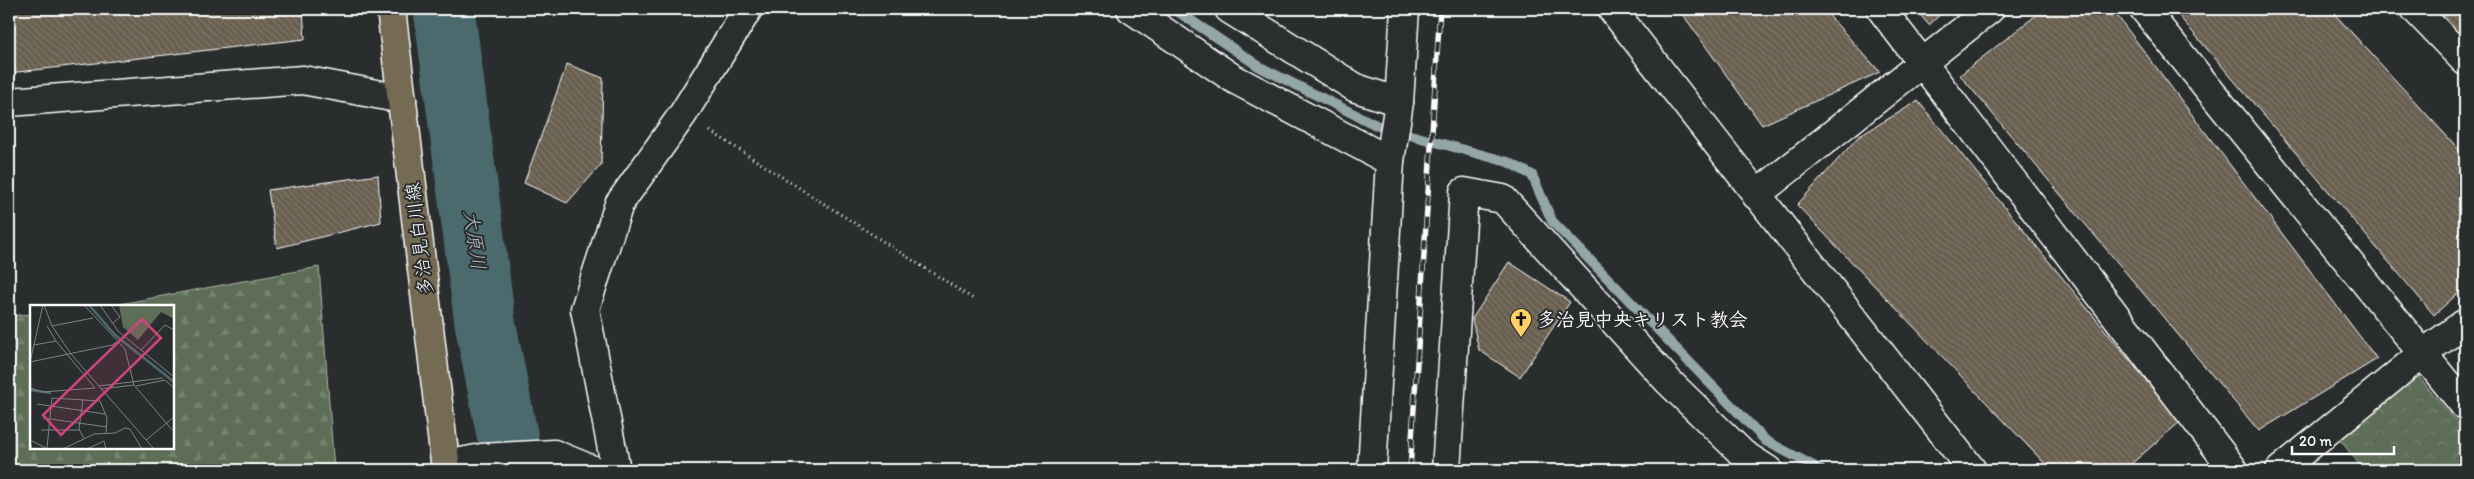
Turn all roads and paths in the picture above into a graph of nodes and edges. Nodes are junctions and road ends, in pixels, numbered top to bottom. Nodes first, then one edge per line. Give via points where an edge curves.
1 (391, 9) edge
2 (748, 9) edge
3 (1131, 9) edge
4 (1229, 9) edge
5 (1405, 9) edge
6 (1612, 9) edge
7 (1881, 9) edge
8 (1990, 9) edge
9 (2144, 9) edge
10 (2415, 9) edge
11 (2465, 61) edge
12 (1924, 64) junction
13 (402, 99) junction
14 (9, 102) edge
15 (1399, 102) junction
16 (683, 114) junction
17 (1390, 161) junction
18 (1756, 195) junction
19 (975, 300) dead end
20 (2465, 323) edge
21 (2422, 354) junction
22 (2465, 406) edge
23 (446, 468) edge
24 (593, 470) edge
25 (616, 470) edge
26 (1372, 470) edge
27 (1446, 470) edge
28 (1768, 470) edge
29 (1972, 470) edge
30 (2234, 470) edge
31 (2280, 470) edge

1 - 13 main road, 多治見白川線
2 - 16 street
3 - 17 street via 1234,80
4 - 15 street via 1356,88
5 - 15 street
6 - 18 street
7 - 12 street
8 - 12 street
9 - 21 street
10 - 11 street
12 - 18 street
12 - 30 street
13 - 14 street via 304,80
13 - 23 main road, 多治見白川線
15 - 17 street
16 - 19 path
16 - 25 street via 619,204 585,310
17 - 26 street
18 - 29 street
20 - 21 street
21 - 22 street
21 - 31 street
23 - 24 street via 482,458 554,454
27 - 28 street via 1464,192 1502,199 1669,382 1742,454

